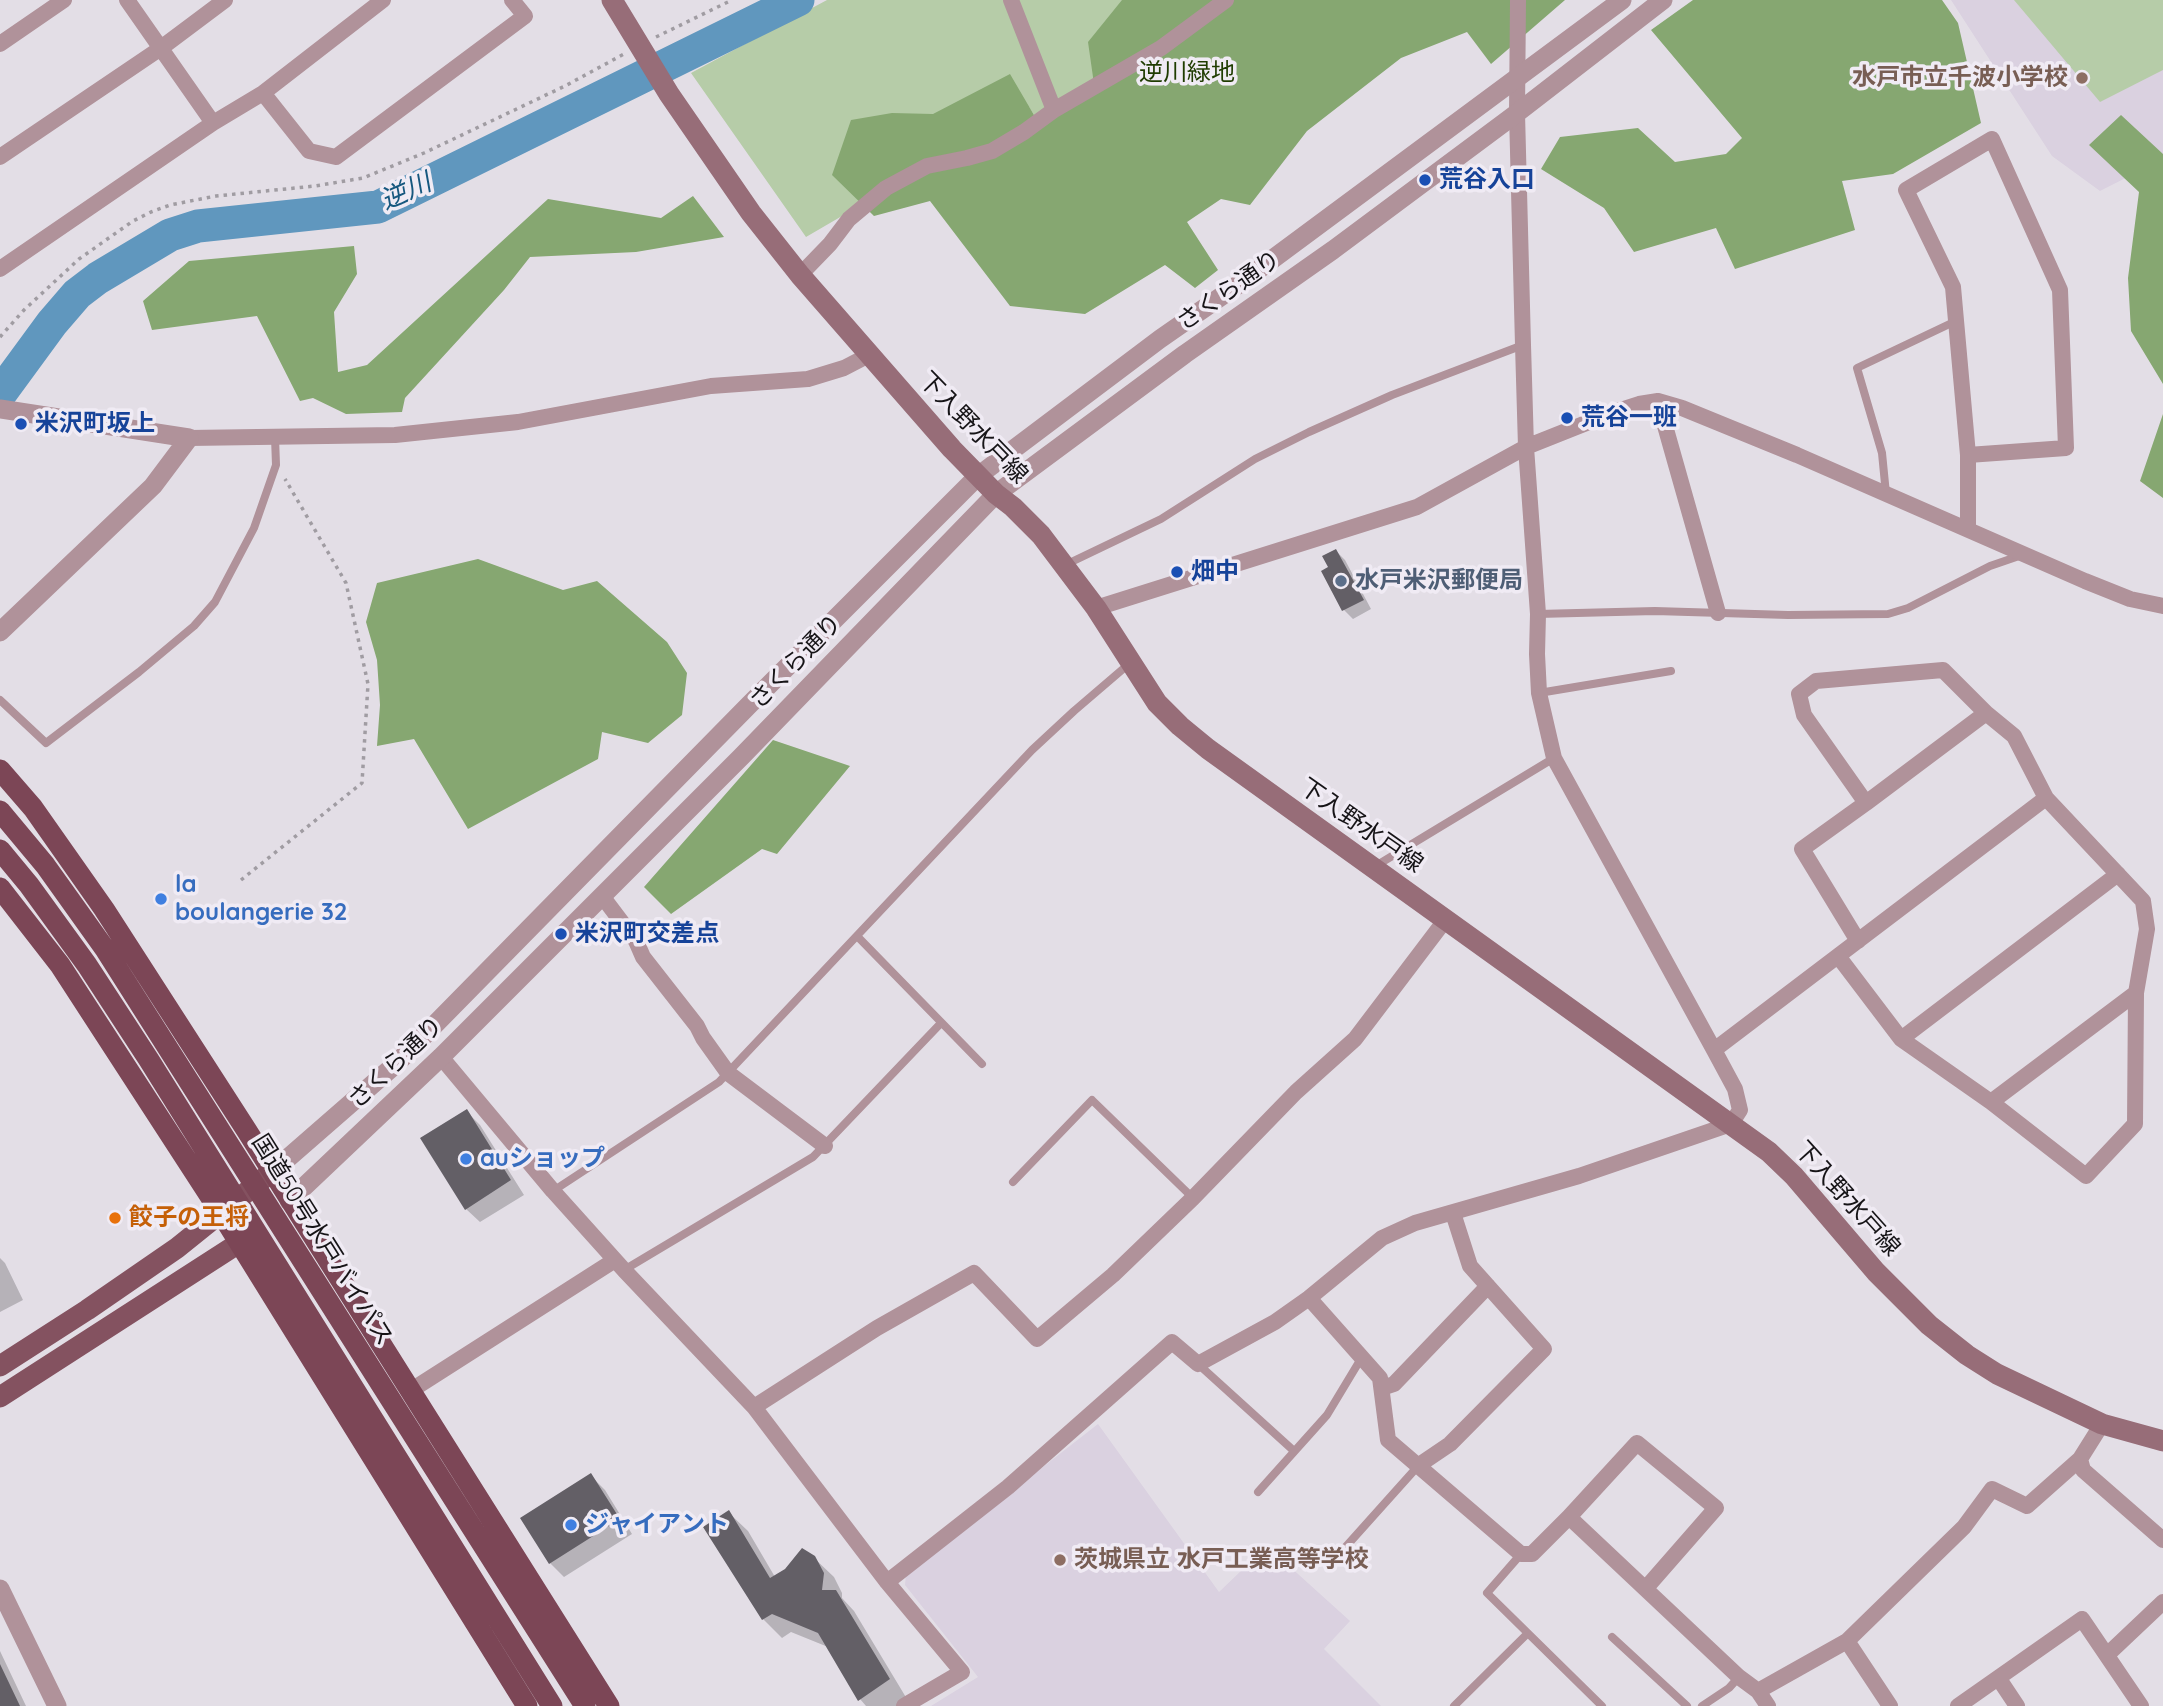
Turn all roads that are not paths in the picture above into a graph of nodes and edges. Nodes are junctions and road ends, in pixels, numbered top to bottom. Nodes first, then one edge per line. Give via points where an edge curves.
1 (64, 0) edge
2 (127, 0) edge
3 (225, 0) edge
4 (383, 0) edge
5 (512, 0) edge
6 (612, 0) edge
7 (1011, 0) edge
8 (1226, 0) edge
9 (1518, 0) edge
10 (1622, 0) edge
11 (1663, 0) edge
12 (0, 44) edge
13 (161, 48) junction
14 (1518, 76) junction
15 (263, 93) junction
16 (1054, 110) junction
17 (1517, 113) junction
18 (213, 123) junction
19 (0, 157) edge
20 (0, 269) edge
21 (800, 275) junction
22 (1958, 320) junction
23 (1523, 345) junction
24 (869, 355) junction
25 (1658, 401) junction
26 (0, 409) edge
27 (275, 437) junction
28 (190, 438) junction
29 (1527, 447) junction
30 (1968, 455) junction
31 (978, 476) junction
32 (996, 494) junction
33 (1886, 494) junction
34 (1968, 529) junction
35 (2024, 554) junction
36 (1065, 565) junction
37 (2163, 606) edge
38 (1096, 608) junction
39 (1718, 613) junction
40 (1538, 614) junction
41 (0, 632) edge
42 (1130, 663) junction
43 (1671, 671) dead end
44 (1539, 693) junction
45 (0, 700) edge
46 (1986, 713) junction
47 (1554, 758) junction
48 (0, 770) edge
49 (2046, 798) junction
50 (1866, 803) junction
51 (0, 811) edge
52 (0, 850) edge
53 (1373, 868) junction
54 (2118, 874) junction
55 (0, 888) edge
56 (602, 896) junction
57 (1446, 919) junction
58 (857, 936) junction
59 (1858, 941) junction
60 (1838, 956) junction
61 (2136, 993) junction
62 (941, 1023) junction
63 (1901, 1039) junction
64 (1714, 1050) junction
65 (440, 1058) junction
66 (982, 1064) dead end
67 (728, 1073) junction
68 (1991, 1102) junction
69 (1731, 1124) junction
70 (825, 1146) junction
71 (272, 1172) junction
72 (1013, 1182) dead end
73 (553, 1191) junction
74 (1193, 1198) junction
75 (289, 1201) junction
76 (221, 1213) junction
77 (1453, 1213) junction
78 (239, 1243) junction
79 (619, 1265) junction
80 (1488, 1286) junction
81 (1309, 1298) junction
82 (1362, 1357) junction
83 (1198, 1364) junction
84 (0, 1366) edge
85 (1382, 1388) junction
86 (410, 1391) junction
87 (0, 1397) edge
88 (754, 1407) junction
89 (2102, 1424) junction
90 (2163, 1441) edge
91 (1294, 1451) junction
92 (2080, 1459) junction
93 (1419, 1465) junction
94 (1258, 1492) dead end
95 (1569, 1517) junction
96 (2163, 1541) edge
97 (1521, 1554) junction
98 (1333, 1560) dead end
99 (887, 1582) junction
100 (1646, 1588) junction
101 (0, 1589) edge
102 (2163, 1602) edge
103 (1527, 1634) junction
104 (1612, 1637) dead end
105 (1847, 1641) junction
106 (2107, 1656) junction
107 (1740, 1677) junction
108 (1999, 1679) junction
109 (1758, 1691) junction
110 (57, 1706) edge
111 (527, 1706) edge
112 (552, 1706) edge
113 (585, 1706) edge
114 (609, 1706) edge
115 (904, 1706) edge
116 (1454, 1706) edge
117 (1602, 1706) edge
118 (1687, 1706) edge
119 (1702, 1706) edge
120 (1768, 1706) edge
121 (1890, 1706) edge
122 (1958, 1706) edge
123 (2017, 1706) edge
124 (2141, 1706) edge

1 - 12 street
2 - 13 street
3 - 13 street
4 - 15 street
5 - 15 street via 525,16 336,157 309,151
6 - 21 main road, 下入野水戸線 via 669,94
7 - 16 street
8 - 16 street via 1161,48
9 - 14 street
10 - 14 street, さくら通り
11 - 17 street, さくら通り
13 - 18 street
13 - 19 street
14 - 17 street
14 - 31 street, さくら通り
15 - 18 street
16 - 21 street via 992,150 927,166 886,188 849,219
17 - 23 street
17 - 32 street, さくら通り
18 - 20 street
21 - 24 main road, 下入野水戸線
22 - 30 street
22 - 30 street via 1953,287 1906,190 1992,139 2060,290 2066,448
22 - 33 lane via 1857,368 1881,453
23 - 29 street
23 - 36 lane via 1310,432 1255,459 1161,519
24 - 27 street via 807,379 711,386 517,422 395,435
24 - 31 main road, 下入野水戸線
25 - 29 street via 1614,412
25 - 33 street
25 - 39 street
26 - 28 street
27 - 28 street
27 - 45 lane via 276,465 254,528 215,603 194,626 46,743
28 - 41 street via 153,486
29 - 38 street via 1416,507
29 - 40 street
30 - 34 street
31 - 32 main road, 下入野水戸線
31 - 71 street, さくら通り via 397,1063
32 - 36 main road, 下入野水戸線 via 1022,514
32 - 56 street, さくら通り
33 - 34 street
34 - 35 street
35 - 37 street via 2130,599
35 - 39 lane via 1888,614
36 - 38 main road, 下入野水戸線
38 - 42 main road, 下入野水戸線
39 - 40 lane
40 - 44 street
42 - 53 main road, 下入野水戸線 via 1157,703 1180,726
42 - 58 lane via 1032,750
43 - 44 lane
44 - 47 street
46 - 49 street via 2014,736
46 - 50 street
46 - 50 street via 1943,670 1816,681 1799,694 1804,715
47 - 53 lane
47 - 64 street
48 - 71 highway via 33,808 104,909
49 - 54 street
49 - 59 street
50 - 59 street via 1802,849
51 - 113 highway, 国道50号水戸バイパス via 113,960
52 - 112 highway via 87,965 149,1060
53 - 57 main road, 下入野水戸線
54 - 61 street via 2143,901 2147,929
54 - 63 street
55 - 76 highway via 60,965
56 - 65 street, さくら通り
56 - 67 street
57 - 69 main road, 下入野水戸線
57 - 74 street via 1355,1039 1296,1091
58 - 62 lane
58 - 67 lane
59 - 60 street
60 - 63 street
60 - 64 street
61 - 68 street
61 - 68 street via 2135,1124 2086,1176
62 - 66 lane
62 - 70 lane
63 - 68 street
64 - 69 street via 1735,1089 1740,1110
65 - 73 street
65 - 75 street, さくら通り
67 - 70 street
67 - 73 lane
69 - 77 street
69 - 89 main road, 下入野水戸線 via 1794,1176 1876,1272 1957,1348 1997,1374
70 - 79 lane via 813,1157
71 - 75 highway
71 - 76 main road, さくら通り
72 - 74 lane via 1092,1100
73 - 79 street
74 - 88 street via 1037,1339 974,1273
75 - 78 main road, さくら通り
75 - 86 highway
76 - 78 highway
76 - 84 main road, さくら通り via 98,1303
77 - 80 street via 1469,1266
77 - 81 street via 1382,1238
78 - 87 main road, さくら通り
78 - 111 highway
79 - 86 street
79 - 88 street
80 - 85 street via 1394,1384
80 - 93 street via 1544,1349 1450,1444
81 - 82 street
81 - 83 street
82 - 85 street via 1380,1378
82 - 91 lane via 1327,1415
83 - 91 lane
83 - 99 street via 1172,1342 1007,1487
85 - 93 street via 1388,1440
86 - 114 highway
88 - 99 street
89 - 90 main road, 下入野水戸線
89 - 92 street
91 - 94 lane
92 - 96 street via 2083,1470
92 - 105 street via 2027,1506 1992,1489 1964,1527
93 - 97 street
93 - 98 lane
95 - 97 street via 1532,1554
95 - 100 street
95 - 100 street via 1637,1443 1716,1508
97 - 103 lane via 1487,1593
99 - 115 street via 961,1671
100 - 107 street
101 - 110 street
102 - 106 street
103 - 116 lane
103 - 117 lane
104 - 118 lane
105 - 109 street
105 - 121 street
106 - 108 street via 2082,1619
106 - 124 street
107 - 109 street
107 - 119 lane
108 - 122 street
108 - 123 street
109 - 120 street

